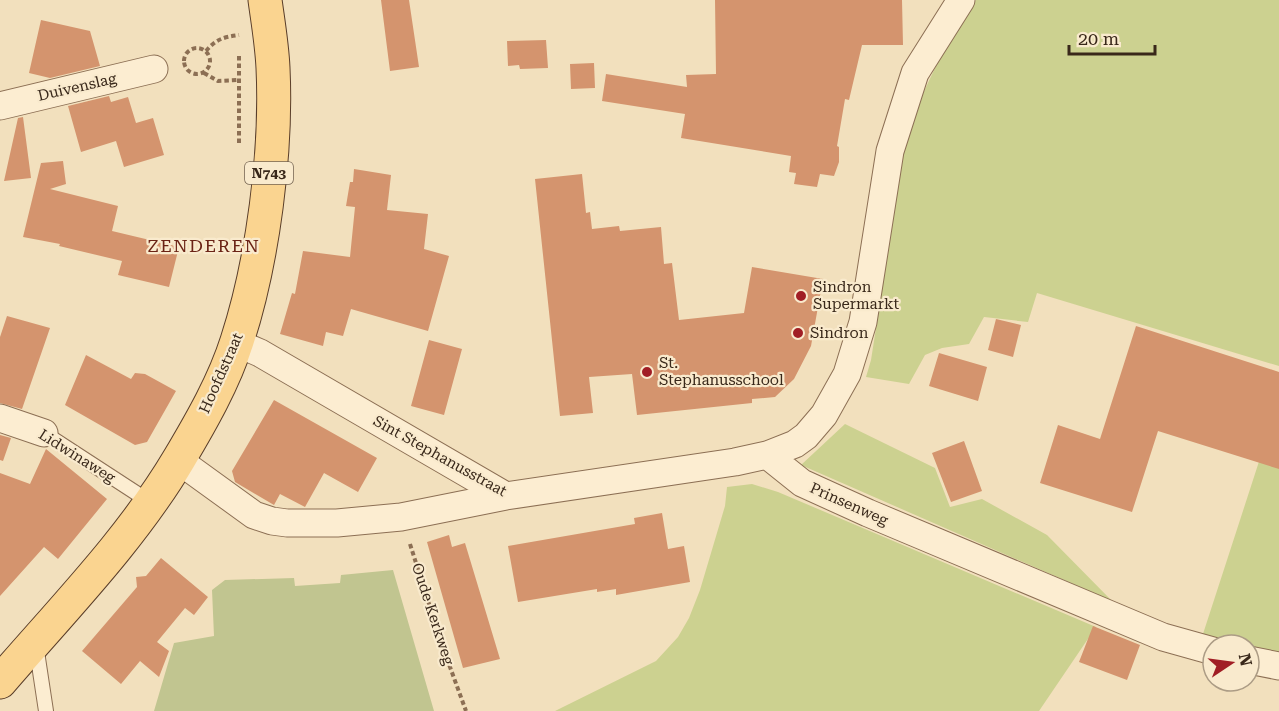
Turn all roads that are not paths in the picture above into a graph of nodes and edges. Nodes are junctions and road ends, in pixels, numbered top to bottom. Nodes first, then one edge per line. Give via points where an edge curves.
1 (265, 0) edge
2 (961, 0) edge
3 (154, 69) dead end
4 (0, 106) edge
5 (237, 343) junction
6 (0, 418) edge
7 (44, 433) joint
8 (767, 455) junction
9 (178, 460) junction
10 (506, 496) junction
11 (150, 502) junction
12 (35, 642) junction
13 (1201, 648) edge
14 (1261, 662) edge
15 (1279, 666) edge
16 (0, 682) edge
17 (46, 711) edge

1 - 5 main road, Hoofdstraat / N743 via 273,68 273,142 261,241
2 - 8 street via 915,73 890,151 863,322 847,374 824,416 806,436
3 - 4 street, Duivenslag
5 - 9 main road, Hoofdstraat / N743
5 - 10 street, Sint Stephanusstraat
6 - 7 street, Lidwinaweg
7 - 11 lane, Lidwinaweg
8 - 10 street, Sint Stephanusstraat
8 - 13 street, Prinsenweg via 802,483 868,513 1163,637
9 - 10 street via 254,515 287,523 401,517
9 - 11 main road, Hoofdstraat / N743
11 - 12 main road, Hoofdstraat / N743 via 93,577
12 - 16 main road, Hoofdstraat / N743
12 - 17 lane
14 - 15 street

